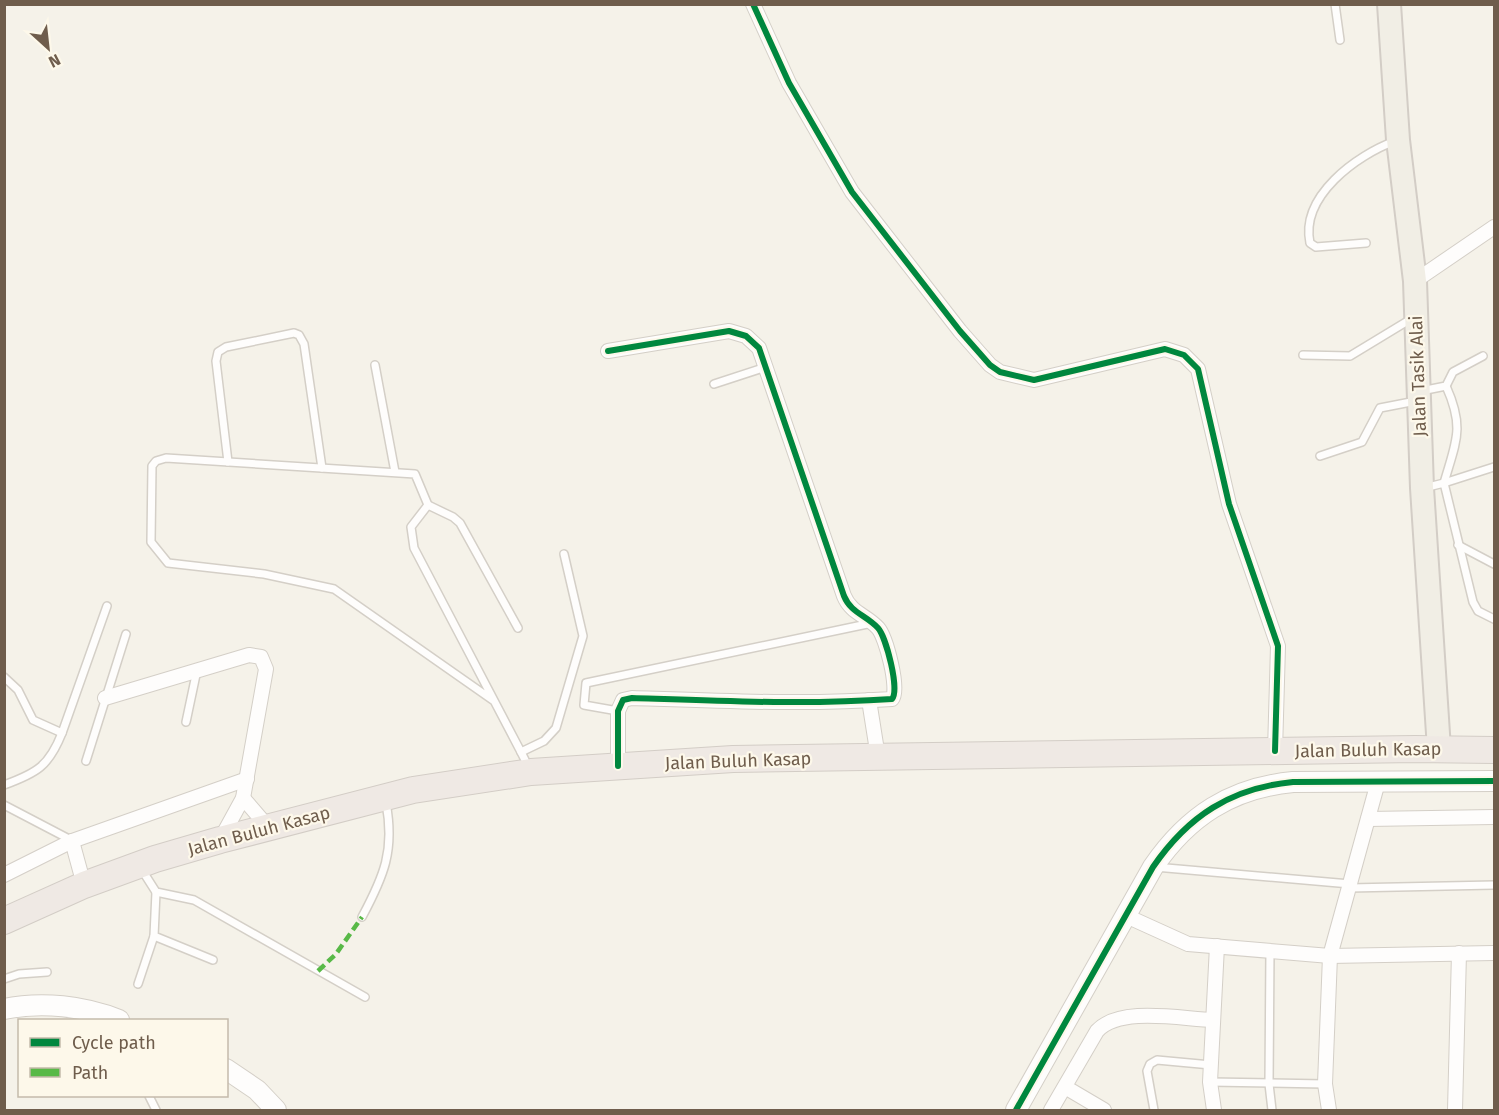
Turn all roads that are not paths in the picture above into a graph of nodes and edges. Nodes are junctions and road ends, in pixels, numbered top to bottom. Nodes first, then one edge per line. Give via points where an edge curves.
1 (753, 4) edge
2 (1335, 4) edge
3 (1389, 4) edge
4 (1340, 40) dead end
5 (1398, 140) junction
6 (1494, 227) edge
7 (1366, 243) dead end
8 (1415, 281) junction
9 (1416, 316) junction
10 (608, 351) dead end
11 (1303, 355) dead end
12 (1483, 356) dead end
13 (375, 365) dead end
14 (766, 366) junction
15 (714, 384) dead end
16 (1446, 386) junction
17 (1419, 396) junction
18 (1320, 456) dead end
19 (228, 462) junction
20 (1494, 466) edge
21 (322, 468) junction
22 (395, 472) junction
23 (1444, 483) junction
24 (1422, 489) junction
25 (428, 505) junction
26 (1458, 545) junction
27 (564, 554) dead end
28 (1494, 564) edge
29 (107, 606) dead end
30 (1494, 619) edge
31 (872, 623) junction
32 (518, 628) dead end
33 (126, 634) dead end
34 (196, 670) junction
35 (4, 677) edge
36 (105, 698) junction
37 (869, 700) junction
38 (494, 701) junction
39 (618, 711) junction
40 (186, 722) dead end
41 (62, 733) junction
42 (1439, 749) junction
43 (1494, 750) edge
44 (1275, 751) junction
45 (878, 757) junction
46 (86, 761) dead end
47 (526, 762) junction
48 (618, 766) junction
49 (247, 779) junction
50 (1494, 781) edge
51 (1378, 782) junction
52 (4, 785) edge
53 (243, 798) junction
54 (385, 798) junction
55 (4, 805) edge
56 (1494, 817) edge
57 (1368, 819) junction
58 (268, 827) junction
59 (220, 840) junction
60 (72, 841) junction
61 (139, 865) junction
62 (1153, 867) junction
63 (4, 875) edge
64 (84, 885) junction
65 (1494, 885) edge
66 (1349, 886) junction
67 (156, 892) junction
68 (1124, 915) junction
69 (362, 917) dead end
70 (4, 921) edge
71 (154, 936) junction
72 (1217, 946) junction
73 (1270, 950) junction
74 (1459, 953) junction
75 (1494, 953) edge
76 (1330, 956) junction
77 (213, 960) dead end
78 (47, 972) dead end
79 (4, 979) edge
80 (138, 984) dead end
81 (364, 997) dead end
82 (4, 1009) edge
83 (115, 1019) edge
84 (1213, 1020) junction
85 (1211, 1065) junction
86 (228, 1070) edge
87 (1210, 1082) junction
88 (1269, 1084) junction
89 (1325, 1084) junction
90 (1065, 1087) junction
91 (276, 1110) edge
92 (1016, 1110) edge
93 (1051, 1110) edge
94 (1104, 1110) edge
95 (1154, 1110) edge
96 (1214, 1110) edge
97 (1272, 1110) edge
98 (1329, 1110) edge
99 (1455, 1110) edge

1 - 44 street via 789,83 852,192 990,365 1000,372 1034,381 1165,349 1184,355 1198,369 1229,504 1278,646
2 - 4 lane
3 - 5 main road, Jalan Tasik Alai
5 - 7 lane via 1373,149 1322,191 1309,216 1309,239 1316,248
5 - 8 main road, Jalan Tasik Alai
6 - 8 street
8 - 9 main road, Jalan Tasik Alai
9 - 11 lane via 1350,356
9 - 17 main road, Jalan Tasik Alai
10 - 14 street via 729,331 753,341
12 - 16 lane via 1453,372
13 - 22 lane
14 - 15 lane
14 - 31 street via 846,602
16 - 17 lane
16 - 23 lane via 1457,411 1459,430
17 - 18 lane via 1380,408 1362,442
17 - 24 main road, Jalan Tasik Alai
19 - 21 lane
19 - 21 lane via 218,352 226,346 294,333 304,344
19 - 38 lane via 166,458 152,466 151,539 165,561 174,566 264,574 334,589
20 - 23 lane
21 - 22 lane
22 - 25 lane via 415,474
23 - 24 lane
23 - 26 lane
24 - 42 main road, Jalan Tasik Alai
25 - 32 lane via 460,523
25 - 38 lane via 414,521 411,541
26 - 28 lane
26 - 30 lane via 1478,611
27 - 47 lane via 583,625 583,640 556,728
29 - 41 lane
31 - 37 street via 885,639 895,695 892,699
31 - 39 lane via 586,683 584,705
33 - 36 lane
34 - 36 street
34 - 40 lane
34 - 49 street via 249,655 261,657 265,663
35 - 41 lane via 18,690 33,720
36 - 46 lane
37 - 39 street via 749,702 632,698 623,700
37 - 45 street
38 - 47 lane
39 - 48 street
41 - 52 lane via 47,763 36,772
42 - 43 highway, Jalan Buluh Kasap
42 - 44 highway, Jalan Buluh Kasap
44 - 45 highway, Jalan Buluh Kasap
45 - 48 highway, Jalan Buluh Kasap via 733,759
47 - 48 highway, Jalan Buluh Kasap
47 - 54 highway, Jalan Buluh Kasap
49 - 53 street
49 - 60 street
50 - 51 street
51 - 57 street
51 - 62 street via 1293,782 1266,784 1240,792 1191,824
53 - 58 street
53 - 59 street
54 - 58 highway, Jalan Buluh Kasap
54 - 69 lane via 391,845 384,872
55 - 60 lane
56 - 57 street
57 - 66 street
58 - 59 highway, Jalan Buluh Kasap
59 - 61 highway, Jalan Buluh Kasap
60 - 63 street
60 - 64 street
61 - 64 highway, Jalan Buluh Kasap
61 - 67 lane
62 - 66 lane
62 - 68 street
64 - 70 highway, Jalan Buluh Kasap
65 - 66 lane
66 - 76 street
67 - 71 lane
67 - 81 lane via 194,900
68 - 72 street via 1185,943
68 - 92 street
71 - 77 lane
71 - 80 lane
72 - 73 street
72 - 84 street
73 - 76 street
73 - 88 lane
74 - 75 street
74 - 76 street
74 - 99 street
76 - 89 street
78 - 79 lane
82 - 83 street via 36,1005 71,1007
84 - 85 street
84 - 90 street via 1114,1018 1097,1031
85 - 87 street
85 - 95 lane via 1157,1060 1150,1064 1147,1071
86 - 91 street via 257,1090
87 - 88 lane
87 - 96 street
88 - 89 lane
88 - 97 lane
89 - 98 street
90 - 93 street
90 - 94 street

